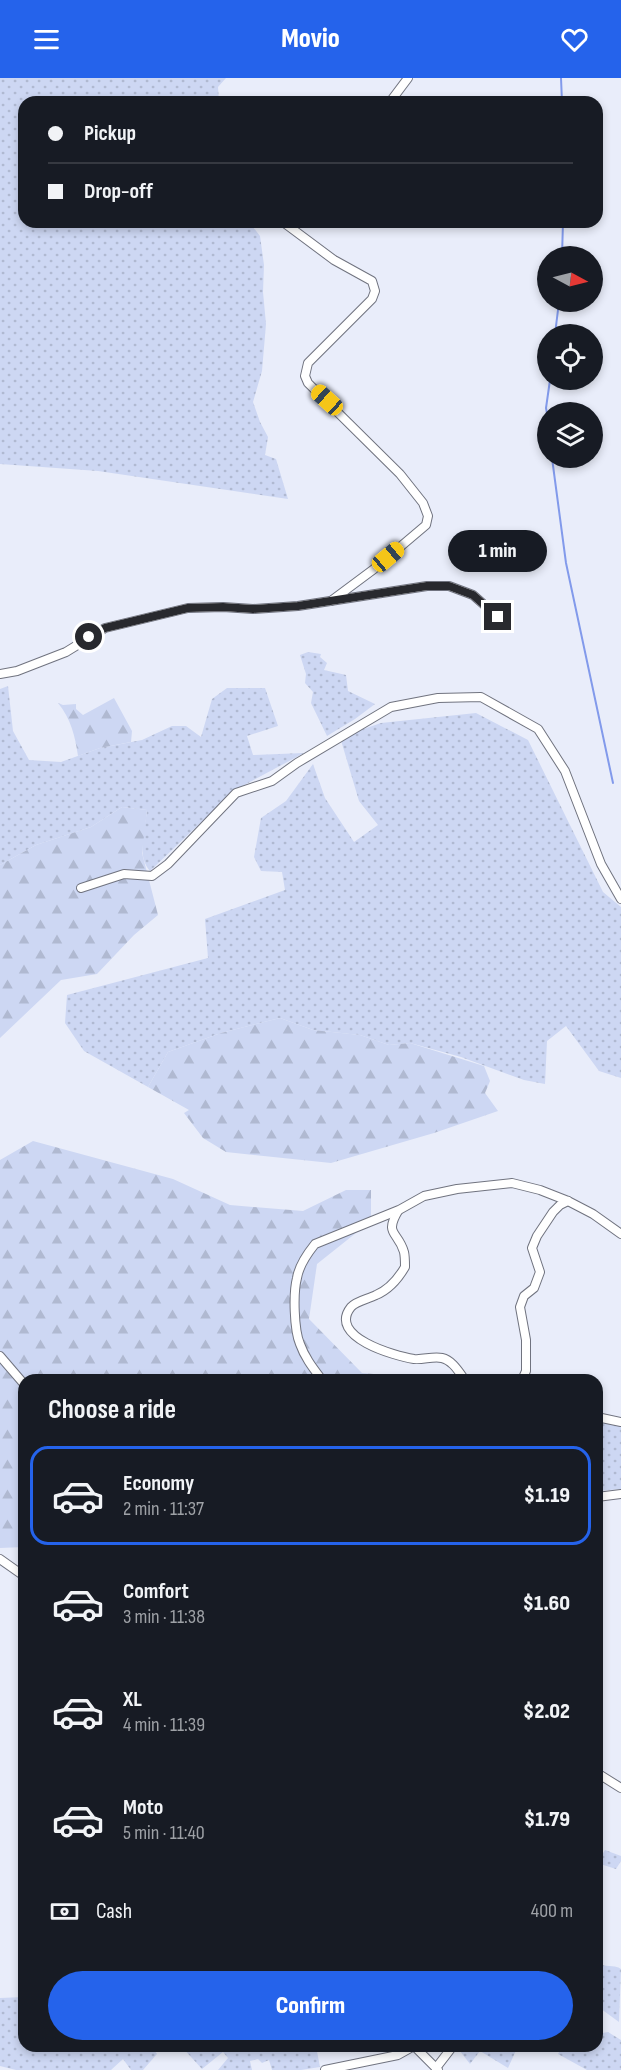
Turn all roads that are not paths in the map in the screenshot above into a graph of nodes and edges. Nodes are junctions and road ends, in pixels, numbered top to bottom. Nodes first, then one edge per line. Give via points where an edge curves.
1 (408, 78) edge
2 (394, 96) edge
3 (291, 228) edge
4 (331, 601) junction
5 (498, 617) dead end
6 (0, 674) edge
7 (81, 888) dead end
8 (621, 899) edge
9 (568, 1201) junction
10 (399, 1210) junction
11 (621, 1234) edge
12 (0, 1356) edge
13 (317, 1374) edge
14 (460, 1374) edge
15 (525, 1374) edge
16 (18, 1377) edge
17 (603, 1418) edge
18 (621, 1422) edge
19 (621, 1494) edge
20 (603, 1496) edge
21 (0, 1559) edge
22 (18, 1572) edge
23 (603, 1777) edge
24 (621, 1788) edge
25 (403, 2052) edge
26 (420, 2052) edge
27 (449, 2052) edge
28 (437, 2069) edge
29 (325, 2070) edge

1 - 2 street
3 - 4 street via 334,260 372,281 375,291 372,299 308,363 308,383 400,474 423,503 428,516 426,525
4 - 5 street via 449,586 473,595
4 - 6 street via 253,609 188,608 105,628 66,652
7 - 8 street via 124,874 152,876 236,793 272,781 390,707 438,698 481,697 538,729 565,771 601,864
9 - 10 street via 512,1184 424,1196
9 - 11 street
9 - 15 street via 553,1212 532,1248 540,1272 534,1288 519,1307 526,1340
10 - 13 street via 315,1245 305,1256 297,1277 298,1341
10 - 14 street via 391,1223 404,1251 405,1267 391,1285 352,1305 346,1324 352,1335 393,1354 416,1359 443,1358
12 - 16 street
17 - 18 street
19 - 20 street
21 - 22 street
23 - 24 street
25 - 29 street
26 - 28 street
27 - 28 street

